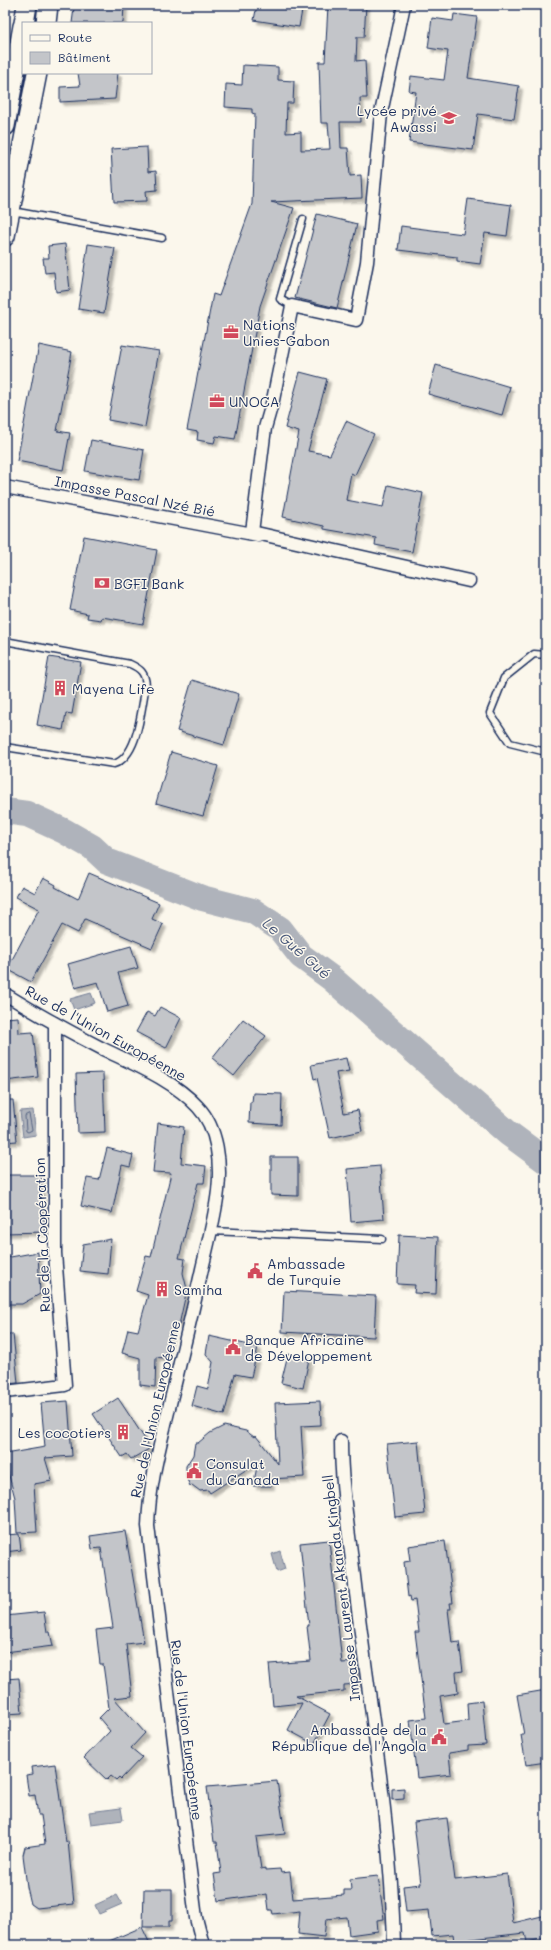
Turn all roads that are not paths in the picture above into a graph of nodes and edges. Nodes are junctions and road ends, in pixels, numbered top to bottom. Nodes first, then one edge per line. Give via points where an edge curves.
1 (27, 5) edge
2 (48, 5) edge
3 (404, 5) edge
4 (24, 22) edge
5 (46, 22) edge
6 (22, 32) edge
7 (37, 74) edge
8 (5, 126) edge
9 (10, 211) junction
10 (303, 219) dead end
11 (5, 236) edge
12 (162, 238) dead end
13 (292, 306) junction
14 (5, 487) edge
15 (255, 534) junction
16 (469, 581) dead end
17 (5, 641) edge
18 (546, 655) edge
19 (5, 747) edge
20 (546, 752) edge
21 (5, 994) edge
22 (55, 1024) junction
23 (211, 1231) junction
24 (382, 1239) dead end
25 (5, 1392) edge
26 (341, 1442) dead end
27 (203, 1945) edge
28 (394, 1945) edge

1 - 4 main road
2 - 5 main road
3 - 13 street via 381,113 367,262 356,320
6 - 8 main road
7 - 9 main road
9 - 11 main road
9 - 12 lane
10 - 13 lane via 280,299
13 - 15 street via 266,428
14 - 15 street, Impasse Pascal Nzé Bié
15 - 16 street, Impasse Pascal Nzé Bié
17 - 19 lane via 130,664 145,675 146,685 133,745 121,761 114,764
18 - 20 lane via 534,654 504,678 490,714 510,742
21 - 22 street, Rue de l'Union Européenne
22 - 23 street, Rue de l'Union Européenne via 164,1080 200,1108 216,1141 219,1159 218,1190
22 - 25 street, Rue de la Coopération via 55,1253 65,1385
23 - 24 lane
23 - 27 street, Rue de l'Union Européenne via 155,1466 148,1506 148,1526 184,1824 196,1918
26 - 28 street, Impasse Laurent Akanda Kingbell via 357,1606 380,1783

